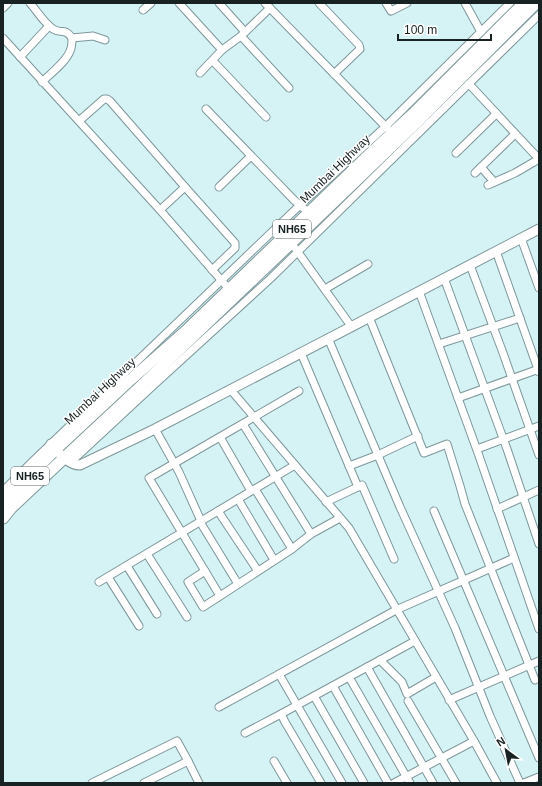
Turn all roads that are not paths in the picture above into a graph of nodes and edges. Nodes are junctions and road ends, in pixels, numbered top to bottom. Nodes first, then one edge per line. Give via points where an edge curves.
1 (8, 3) edge
2 (30, 3) edge
3 (150, 3) edge
4 (179, 3) edge
5 (218, 3) edge
6 (319, 3) edge
7 (386, 3) edge
8 (407, 3) edge
9 (464, 3) edge
10 (510, 3) edge
11 (524, 3) edge
12 (536, 3) edge
13 (267, 5) edge
14 (3, 8) edge
15 (143, 10) dead end
16 (539, 15) edge
17 (49, 26) junction
18 (493, 27) junction
19 (481, 32) junction
20 (243, 34) junction
21 (3, 38) edge
22 (72, 38) junction
23 (105, 40) dead end
24 (222, 50) junction
25 (20, 57) junction
26 (213, 61) junction
27 (200, 73) dead end
28 (334, 74) junction
29 (42, 82) junction
30 (469, 84) junction
31 (289, 88) dead end
32 (206, 109) dead end
33 (496, 114) junction
34 (266, 117) dead end
35 (79, 121) junction
36 (389, 130) junction
37 (515, 134) junction
38 (456, 152) dead end
39 (251, 156) junction
40 (539, 159) edge
41 (481, 167) junction
42 (475, 173) dead end
43 (185, 187) junction
44 (219, 187) dead end
45 (300, 205) junction
46 (160, 210) junction
47 (309, 213) junction
48 (539, 229) edge
49 (521, 238) junction
50 (294, 248) junction
51 (496, 251) junction
52 (368, 264) dead end
53 (470, 265) junction
54 (212, 270) junction
55 (444, 278) junction
56 (222, 280) junction
57 (325, 288) junction
58 (539, 288) edge
59 (230, 289) junction
60 (419, 291) junction
61 (370, 317) junction
62 (520, 318) junction
63 (351, 326) junction
64 (493, 327) junction
65 (465, 336) junction
66 (328, 338) junction
67 (438, 344) junction
68 (301, 353) junction
69 (539, 370) edge
70 (512, 379) junction
71 (230, 389) junction
72 (484, 389) junction
73 (299, 391) dead end
74 (458, 398) junction
75 (254, 417) junction
76 (243, 424) junction
77 (539, 426) edge
78 (155, 429) junction
79 (530, 429) junction
80 (418, 436) junction
81 (220, 437) junction
82 (503, 439) junction
83 (54, 447) junction
84 (477, 449) junction
85 (378, 455) junction
86 (539, 456) edge
87 (68, 460) junction
88 (174, 463) junction
89 (295, 465) junction
90 (349, 466) junction
91 (276, 477) junction
92 (358, 487) junction
93 (253, 490) junction
94 (539, 490) edge
95 (3, 491) edge
96 (523, 497) junction
97 (238, 499) junction
98 (3, 502) edge
99 (326, 502) junction
100 (497, 509) junction
101 (218, 511) junction
102 (434, 511) dead end
103 (3, 518) edge
104 (340, 518) junction
105 (201, 521) junction
106 (182, 533) junction
107 (311, 534) junction
108 (539, 544) edge
109 (292, 549) junction
110 (147, 554) junction
111 (514, 558) junction
112 (394, 559) dead end
113 (274, 560) junction
114 (127, 566) junction
115 (489, 568) junction
116 (205, 571) junction
117 (258, 571) junction
118 (108, 577) junction
119 (463, 580) junction
120 (99, 582) dead end
121 (238, 584) junction
122 (438, 591) junction
123 (220, 596) junction
124 (396, 610) junction
125 (157, 614) dead end
126 (187, 618) dead end
127 (139, 626) dead end
128 (539, 628) edge
129 (414, 641) junction
130 (380, 660) junction
131 (539, 661) edge
132 (529, 665) junction
133 (367, 667) junction
134 (279, 674) junction
135 (504, 676) junction
136 (349, 677) junction
137 (436, 677) junction
138 (535, 680) dead end
139 (332, 686) junction
140 (478, 687) junction
141 (314, 696) junction
142 (449, 700) junction
143 (408, 701) dead end
144 (298, 705) junction
145 (219, 707) dead end
146 (281, 714) junction
147 (245, 733) dead end
148 (474, 741) junction
149 (442, 758) junction
150 (539, 758) edge
151 (188, 761) junction
152 (274, 761) dead end
153 (424, 767) junction
154 (539, 776) edge
155 (160, 780) edge
156 (408, 780) edge
157 (92, 783) edge
158 (144, 783) edge
159 (199, 783) edge
160 (287, 783) edge
161 (321, 783) edge
162 (342, 783) edge
163 (364, 783) edge
164 (388, 783) edge
165 (394, 783) edge
166 (433, 783) edge
167 (456, 783) edge
168 (497, 783) edge
169 (520, 783) edge
170 (524, 783) edge

1 - 14 street
2 - 17 street
3 - 15 street
4 - 24 street
5 - 20 street
6 - 28 street via 360,49
7 - 8 street via 391,11
9 - 19 street
10 - 18 street
11 - 18 highway, Mumbai Highway / NH65
12 - 50 highway, Mumbai Highway / NH65
13 - 20 street
13 - 28 street
16 - 30 street
17 - 22 street via 68,33
17 - 25 street
18 - 19 street
18 - 36 highway, Mumbai Highway / NH65 via 415,112
19 - 36 street
20 - 24 street
20 - 31 street
21 - 25 street
22 - 23 street via 93,36
22 - 29 street via 68,55
24 - 26 street
25 - 29 street
26 - 27 street
26 - 34 street
28 - 36 street
29 - 35 street
30 - 33 street
30 - 50 street
32 - 39 street
33 - 37 street
33 - 38 street
35 - 43 street via 107,99
35 - 46 street
36 - 45 street
36 - 47 highway, Mumbai Highway / NH65
37 - 40 street
37 - 41 street
39 - 44 street
39 - 45 street
40 - 41 street via 491,184
41 - 42 street
43 - 46 street
43 - 54 street via 235,243 235,248
45 - 47 street
45 - 56 street
46 - 54 street
47 - 59 highway, Mumbai Highway / NH65
48 - 49 main road
49 - 51 main road
49 - 58 street
50 - 57 street
50 - 87 street via 270,279
50 - 87 highway, Mumbai Highway / NH65 via 80,442
51 - 53 main road
51 - 62 street
52 - 57 street
53 - 55 main road
53 - 64 street
54 - 56 street
55 - 60 main road
55 - 65 street
56 - 59 street
56 - 83 street
57 - 63 street
59 - 83 highway, Mumbai Highway / NH65
60 - 61 main road
60 - 67 street
61 - 63 main road
61 - 80 street
62 - 64 street
62 - 69 street
63 - 66 main road
64 - 65 street
64 - 70 street
65 - 67 street
65 - 72 street
66 - 68 main road
66 - 85 street
67 - 74 street
68 - 71 main road
68 - 90 street
69 - 70 street
70 - 72 street
70 - 79 street
71 - 75 street
71 - 78 main road
72 - 74 street
72 - 82 street
73 - 75 street
74 - 84 street
75 - 76 street
75 - 89 street
76 - 81 street
76 - 91 street
77 - 79 street
78 - 87 main road via 80,465
78 - 88 street
79 - 82 street
79 - 86 street
80 - 85 street
80 - 115 street via 424,453 447,444 465,504
81 - 88 street
81 - 93 street
82 - 84 street
82 - 96 street
83 - 87 main road
83 - 95 street
83 - 98 highway, NH65
84 - 100 street
85 - 90 street
85 - 122 street
87 - 103 highway, NH65 via 50,472
88 - 105 street
88 - 106 street via 149,478
89 - 91 street
89 - 99 street
90 - 92 street
91 - 93 street
91 - 107 street
92 - 99 street
92 - 112 street via 362,485
93 - 97 street
93 - 109 street
94 - 96 street
96 - 100 street
96 - 108 street
97 - 101 street
97 - 113 street
99 - 104 street
100 - 111 street
101 - 105 street
101 - 117 street
102 - 119 street
104 - 107 street
104 - 124 street via 349,528
105 - 106 street
105 - 121 street
106 - 110 street
106 - 116 street
107 - 109 street
109 - 113 street
110 - 114 street
110 - 126 street
111 - 115 street
111 - 128 street
113 - 117 street
114 - 118 street
114 - 125 street
115 - 119 street
115 - 132 street
116 - 123 street
116 - 123 street via 188,582 203,607
117 - 121 street
118 - 120 street
118 - 127 street
119 - 122 street
119 - 135 street
121 - 123 street
122 - 124 street
122 - 140 street
124 - 129 street
124 - 134 street
129 - 130 street
129 - 137 street
130 - 133 street
130 - 137 street via 402,682 407,694
131 - 132 street
132 - 135 street
132 - 138 street
133 - 136 street
133 - 153 street
134 - 144 street
134 - 145 street
135 - 140 street
135 - 150 street
136 - 139 street
136 - 156 street
137 - 142 street
139 - 141 street
139 - 164 street
140 - 142 street
140 - 169 street
141 - 144 street
141 - 163 street
142 - 148 street
143 - 149 street
144 - 146 street
144 - 162 street
146 - 147 street
146 - 161 street
148 - 149 street
148 - 168 street
149 - 153 street
149 - 167 street
151 - 155 street
151 - 157 street via 177,741
151 - 159 street
152 - 160 street
153 - 156 street
153 - 166 street
154 - 170 street
155 - 158 street
156 - 165 street

